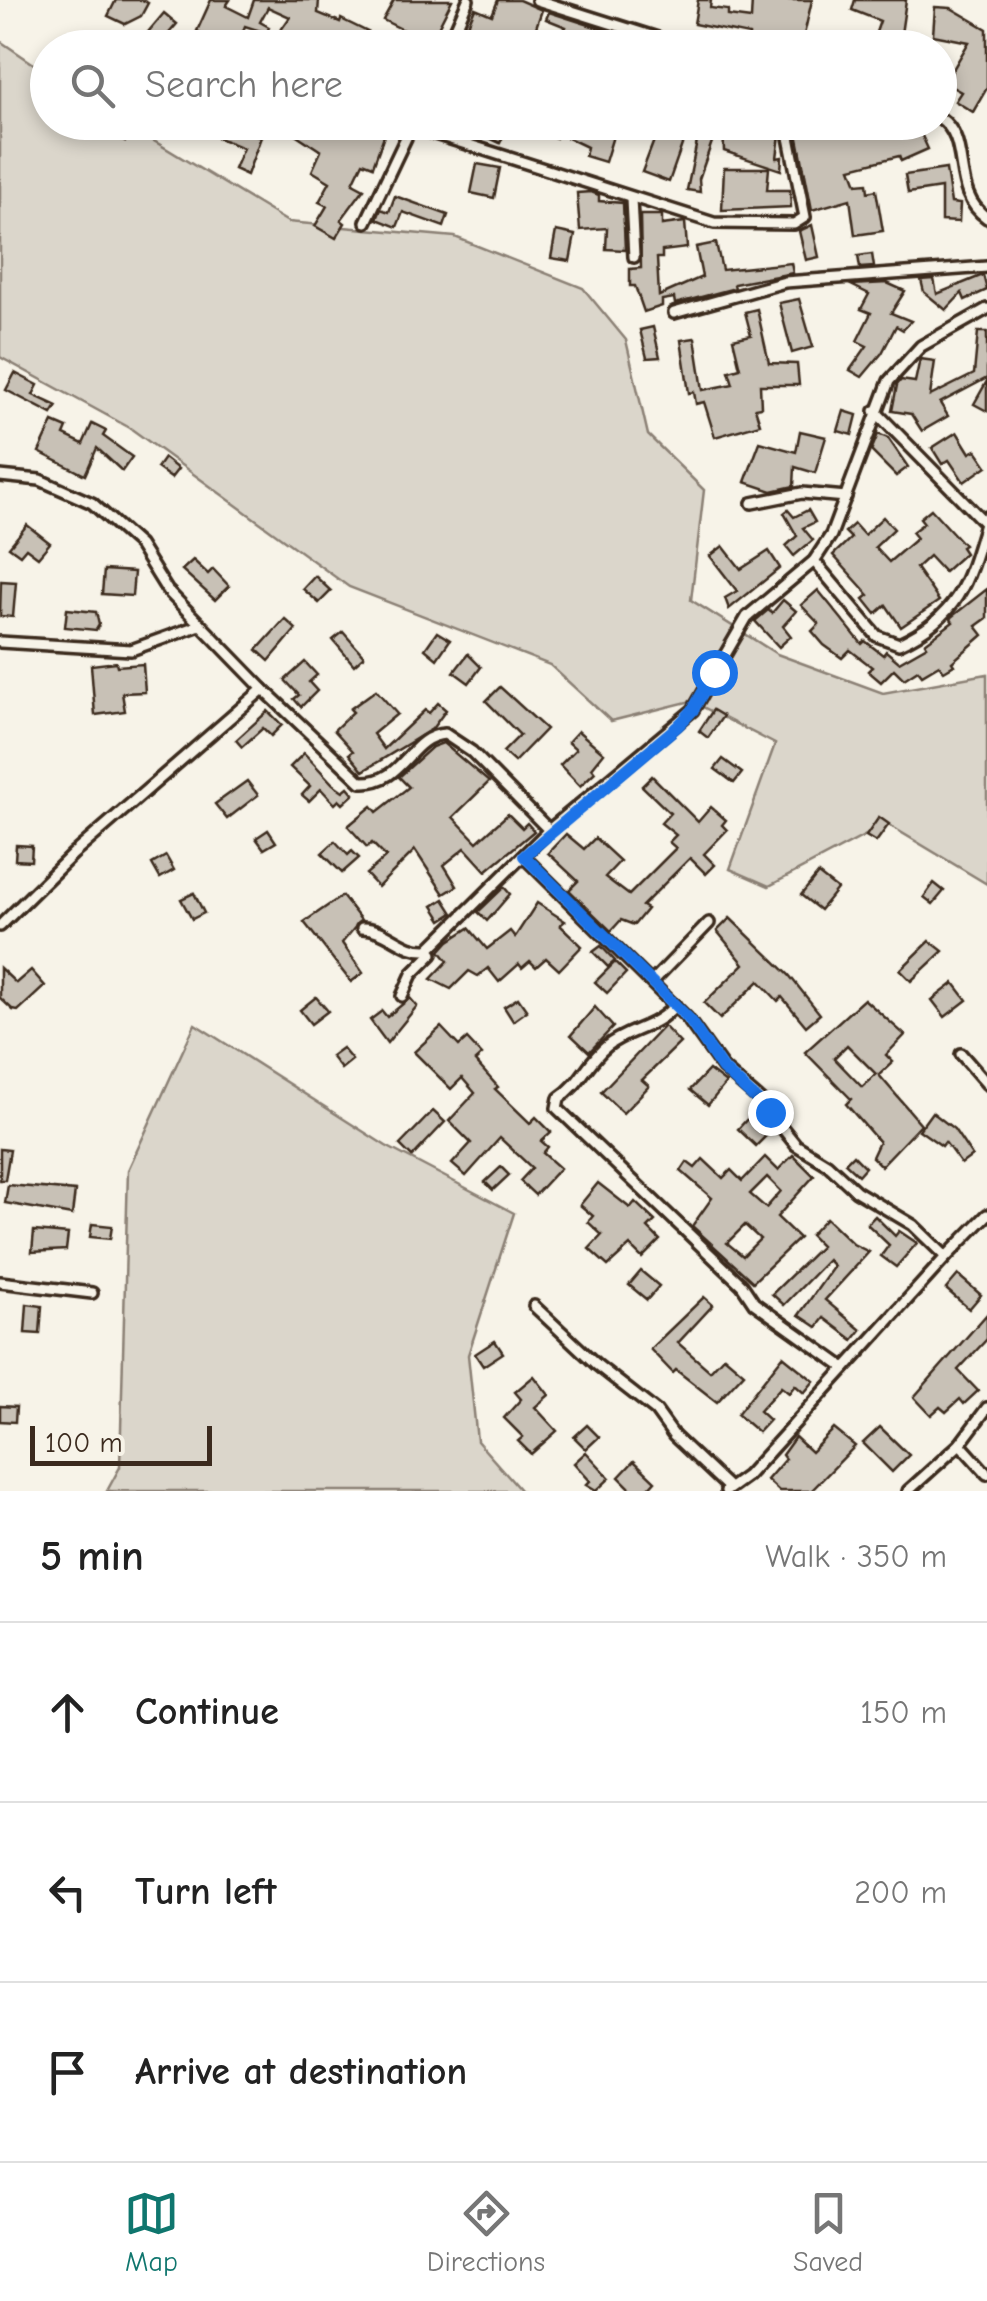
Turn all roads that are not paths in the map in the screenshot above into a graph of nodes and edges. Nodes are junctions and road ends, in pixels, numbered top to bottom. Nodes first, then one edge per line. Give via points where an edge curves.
1 (468, 0) edge
2 (539, 0) edge
3 (455, 30) edge
4 (633, 30) edge
5 (405, 140) edge
6 (456, 140) edge
7 (790, 140) edge
8 (955, 140) edge
9 (631, 199) junction
10 (987, 218) edge
11 (366, 222) dead end
12 (634, 257) dead end
13 (987, 267) edge
14 (987, 309) edge
15 (674, 312) dead end
16 (875, 411) junction
17 (0, 476) edge
18 (846, 497) junction
19 (752, 503) dead end
20 (986, 520) edge
21 (814, 561) junction
22 (200, 625) junction
23 (0, 642) edge
24 (262, 689) junction
25 (549, 830) junction
26 (524, 856) junction
27 (709, 923) dead end
28 (0, 926) edge
29 (362, 928) dead end
30 (428, 950) junction
31 (652, 982) junction
32 (402, 996) dead end
33 (674, 1005) junction
34 (961, 1054) dead end
35 (987, 1084) edge
36 (987, 1216) edge
37 (946, 1257) junction
38 (0, 1282) edge
39 (92, 1293) dead end
40 (534, 1306) dead end
41 (845, 1368) junction
42 (987, 1408) edge
43 (960, 1444) junction
44 (987, 1474) edge
45 (728, 1490) edge
46 (908, 1491) edge

1 - 3 street
2 - 4 street
5 - 11 street
6 - 9 street
7 - 9 street via 806,212 802,220 737,226
8 - 10 street via 967,199
9 - 12 street
13 - 15 street via 785,282
14 - 16 street via 921,346 889,381
16 - 18 street
16 - 20 street
17 - 22 street via 40,480 92,502 139,545 160,581
18 - 19 street via 802,493
18 - 21 street
20 - 21 street via 973,569 950,608 899,644 876,636
21 - 25 street via 747,617 678,726
22 - 23 street via 131,650
22 - 24 street
24 - 25 street via 361,782 386,779 435,735 455,738
24 - 28 street
25 - 26 street
26 - 30 street
26 - 31 street
27 - 31 street
29 - 30 street via 378,928 407,948
30 - 32 street via 432,954
31 - 33 street
33 - 37 street via 796,1146 913,1225
33 - 41 street via 662,1019 610,1044 580,1083 558,1098 557,1108 754,1303
34 - 35 street
36 - 37 street
37 - 41 street
38 - 39 street
40 - 45 street via 656,1410
41 - 45 street
42 - 43 street
43 - 44 street
43 - 46 street

